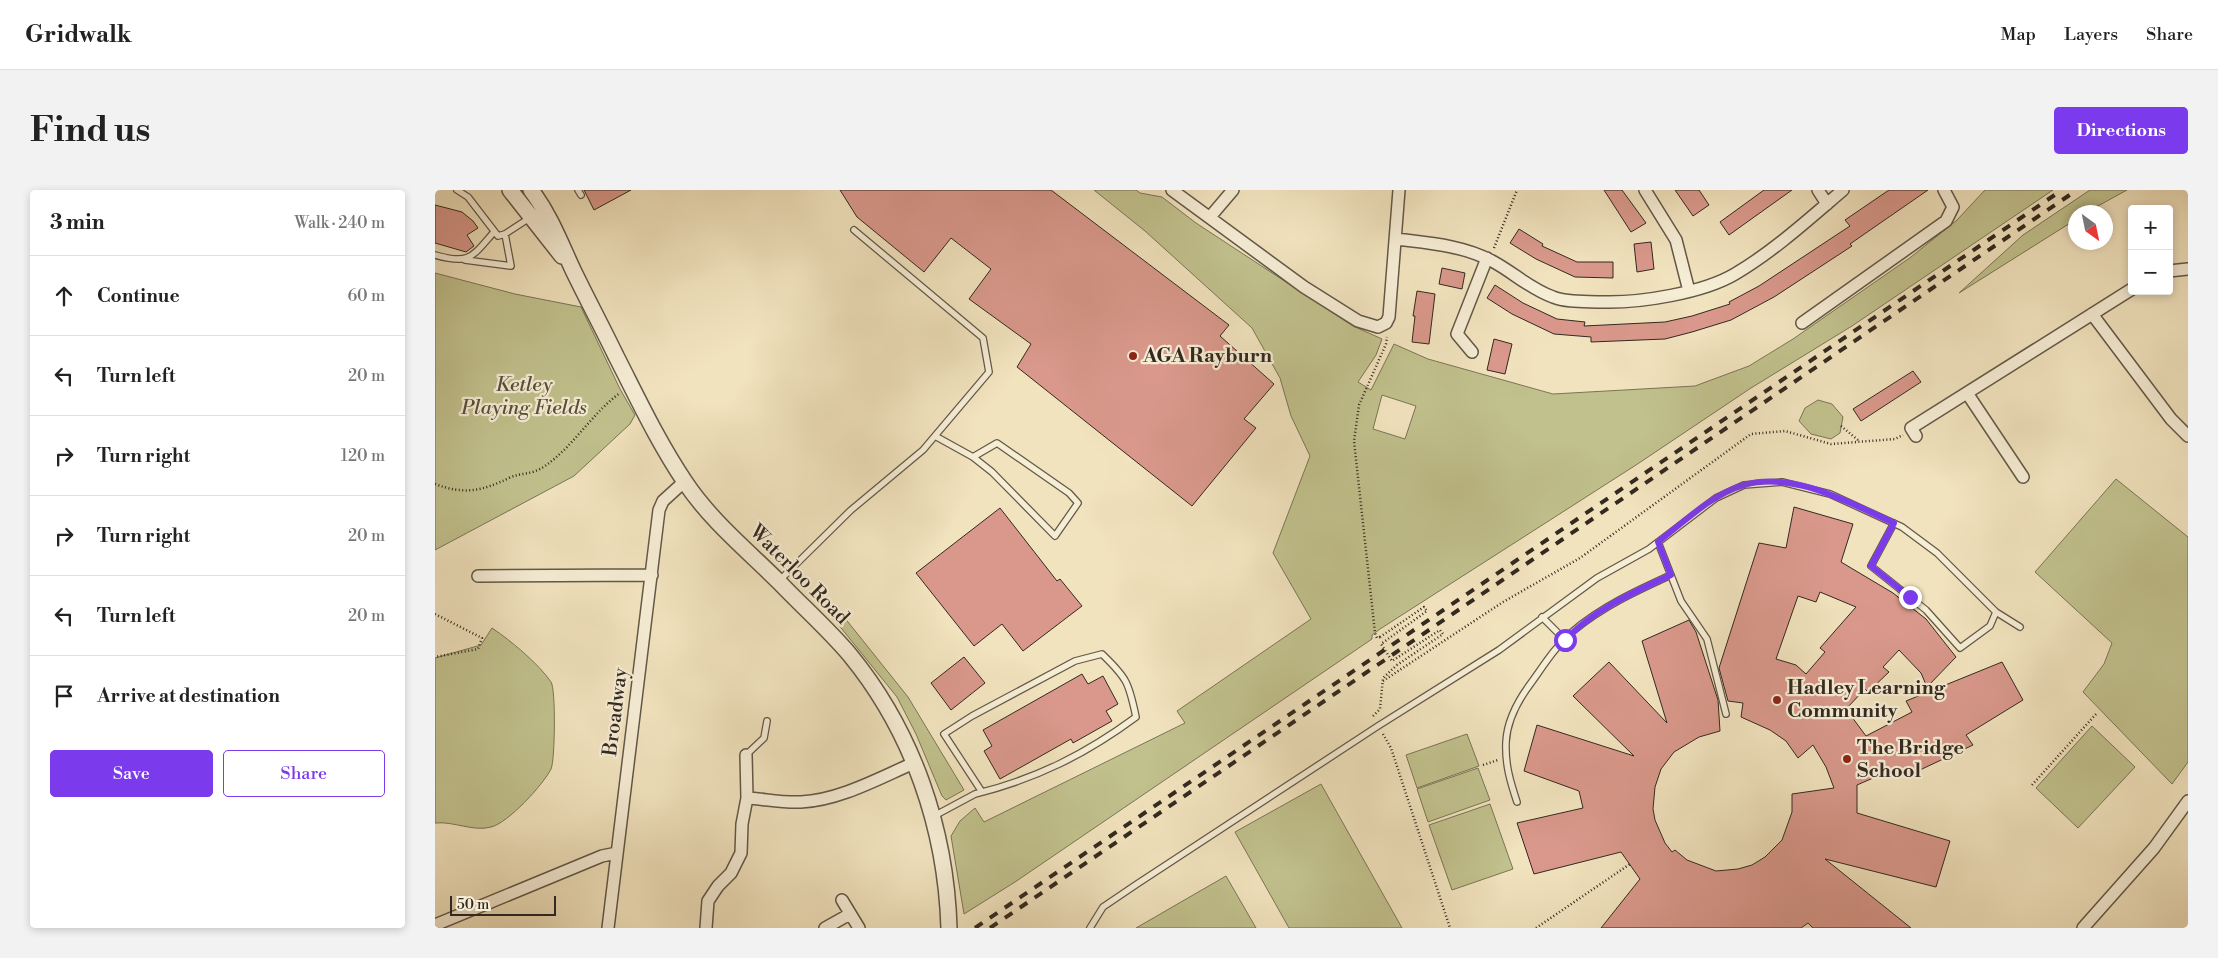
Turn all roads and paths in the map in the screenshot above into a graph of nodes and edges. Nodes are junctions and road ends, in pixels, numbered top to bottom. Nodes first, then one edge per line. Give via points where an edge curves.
1 (457, 190) edge
2 (510, 190) edge
3 (531, 190) edge
4 (1172, 190) edge
5 (1233, 190) edge
6 (1399, 190) edge
7 (1517, 190) edge
8 (1645, 190) edge
9 (1818, 190) edge
10 (1843, 190) edge
11 (1944, 190) edge
12 (1827, 204) junction
13 (531, 216) junction
14 (1210, 217) junction
15 (854, 230) dead end
16 (494, 232) junction
17 (505, 234) junction
18 (1396, 239) junction
19 (435, 255) edge
20 (1490, 255) junction
21 (465, 260) junction
22 (2188, 269) edge
23 (574, 271) junction
24 (2173, 271) edge
25 (1689, 291) junction
26 (2128, 292) edge
27 (2092, 314) junction
28 (1802, 323) dead end
29 (1386, 344) dead end
30 (1472, 352) dead end
31 (631, 384) junction
32 (1967, 393) junction
33 (1841, 426) dead end
34 (1909, 430) joint
35 (935, 436) junction
36 (2188, 436) edge
37 (1859, 442) junction
38 (973, 457) junction
39 (2023, 476) dead end
40 (685, 481) junction
41 (435, 484) edge
42 (1894, 523) junction
43 (1658, 542) junction
44 (652, 575) junction
45 (1671, 575) junction
46 (478, 576) dead end
47 (778, 581) junction
48 (1996, 612) junction
49 (435, 614) edge
50 (1542, 617) junction
51 (2020, 627) dead end
52 (1565, 640) junction
53 (435, 657) edge
54 (1383, 681) junction
55 (2097, 713) dead end
56 (1726, 714) dead end
57 (767, 722) dead end
58 (1378, 726) junction
59 (746, 755) joint
60 (1506, 757) junction
61 (914, 763) junction
62 (1483, 765) dead end
63 (2033, 785) dead end
64 (982, 792) junction
65 (747, 798) junction
66 (1517, 802) dead end
67 (2188, 802) edge
68 (934, 816) junction
69 (617, 853) junction
70 (1630, 864) dead end
71 (843, 900) dead end
72 (850, 914) junction
73 (435, 925) edge
74 (949, 927) edge
75 (608, 928) edge
76 (706, 928) edge
77 (825, 928) edge
78 (859, 928) edge
79 (1091, 928) edge
80 (1450, 928) edge
81 (1536, 928) edge
82 (2083, 928) edge

1 - 16 lane via 468,197
2 - 13 street, Waterloo Road
3 - 23 street, Waterloo Road via 557,231
4 - 14 street
5 - 14 street
6 - 18 street
7 - 20 path
8 - 25 street via 1676,240
9 - 12 street
10 - 12 street
11 - 28 street via 1953,207 1946,221
12 - 25 street via 1762,257 1734,275
13 - 17 lane
13 - 23 street, Waterloo Road
14 - 18 street via 1304,287 1358,321 1378,327 1389,317
15 - 35 lane via 983,338 989,372
16 - 17 lane via 498,236
16 - 21 lane
17 - 21 lane via 511,266
18 - 20 street
19 - 21 lane
20 - 25 street via 1540,292 1557,298 1623,303
20 - 30 street via 1457,334
22 - 24 street
23 - 31 street, Waterloo Road
26 - 27 street
27 - 32 street
27 - 36 street via 2171,419
29 - 54 path, bridge via 1359,405 1353,441 1375,633 1377,638 1380,637 1424,607 1427,611 1381,644 1392,661 1440,630 1443,634 1397,665
31 - 40 street, Waterloo Road via 644,413
31 - 41 path via 613,398 556,457 530,474 469,492
32 - 34 street
32 - 39 street
33 - 37 path
34 - 37 path via 1895,439
35 - 38 lane
35 - 47 lane via 923,450 851,510
37 - 54 path via 1831,444 1785,431 1751,434 1580,558 1503,602
38 - 38 lane via 1055,536 1078,503 1069,493 997,442
40 - 44 street, Broadway via 663,501 659,510
40 - 47 street, Waterloo Road via 710,516
42 - 43 lane via 1830,494 1773,482 1744,485 1716,498
42 - 48 lane via 1937,553
42 - 48 lane via 1871,566 1926,610 1959,648 1990,626
43 - 45 lane
43 - 50 lane via 1597,578
44 - 46 street
44 - 69 street, Broadway
45 - 52 lane via 1630,593
45 - 56 lane via 1681,601 1707,638
47 - 61 street, Waterloo Road via 849,654 869,680 885,704
48 - 51 lane
49 - 53 path via 482,638 478,649
50 - 52 lane
50 - 58 lane via 1499,650
52 - 60 lane via 1525,691 1511,719
54 - 58 path via 1381,710 1373,716
55 - 63 path
57 - 59 lane via 764,738
58 - 79 lane via 1103,907
58 - 80 path via 1391,748
59 - 65 street
60 - 62 path
60 - 66 lane via 1507,774
61 - 65 street via 823,799 800,802
61 - 68 street, Waterloo Road
64 - 64 lane via 1047,770 1100,743 1136,717 1129,683 1102,654 1075,661 944,734
64 - 68 lane
65 - 76 street via 741,853 731,873 708,901
67 - 82 street via 2154,848
68 - 74 street, Waterloo Road via 944,868
69 - 73 street via 602,856
69 - 75 street, Broadway
70 - 81 path
71 - 72 street
72 - 77 street
72 - 78 street

